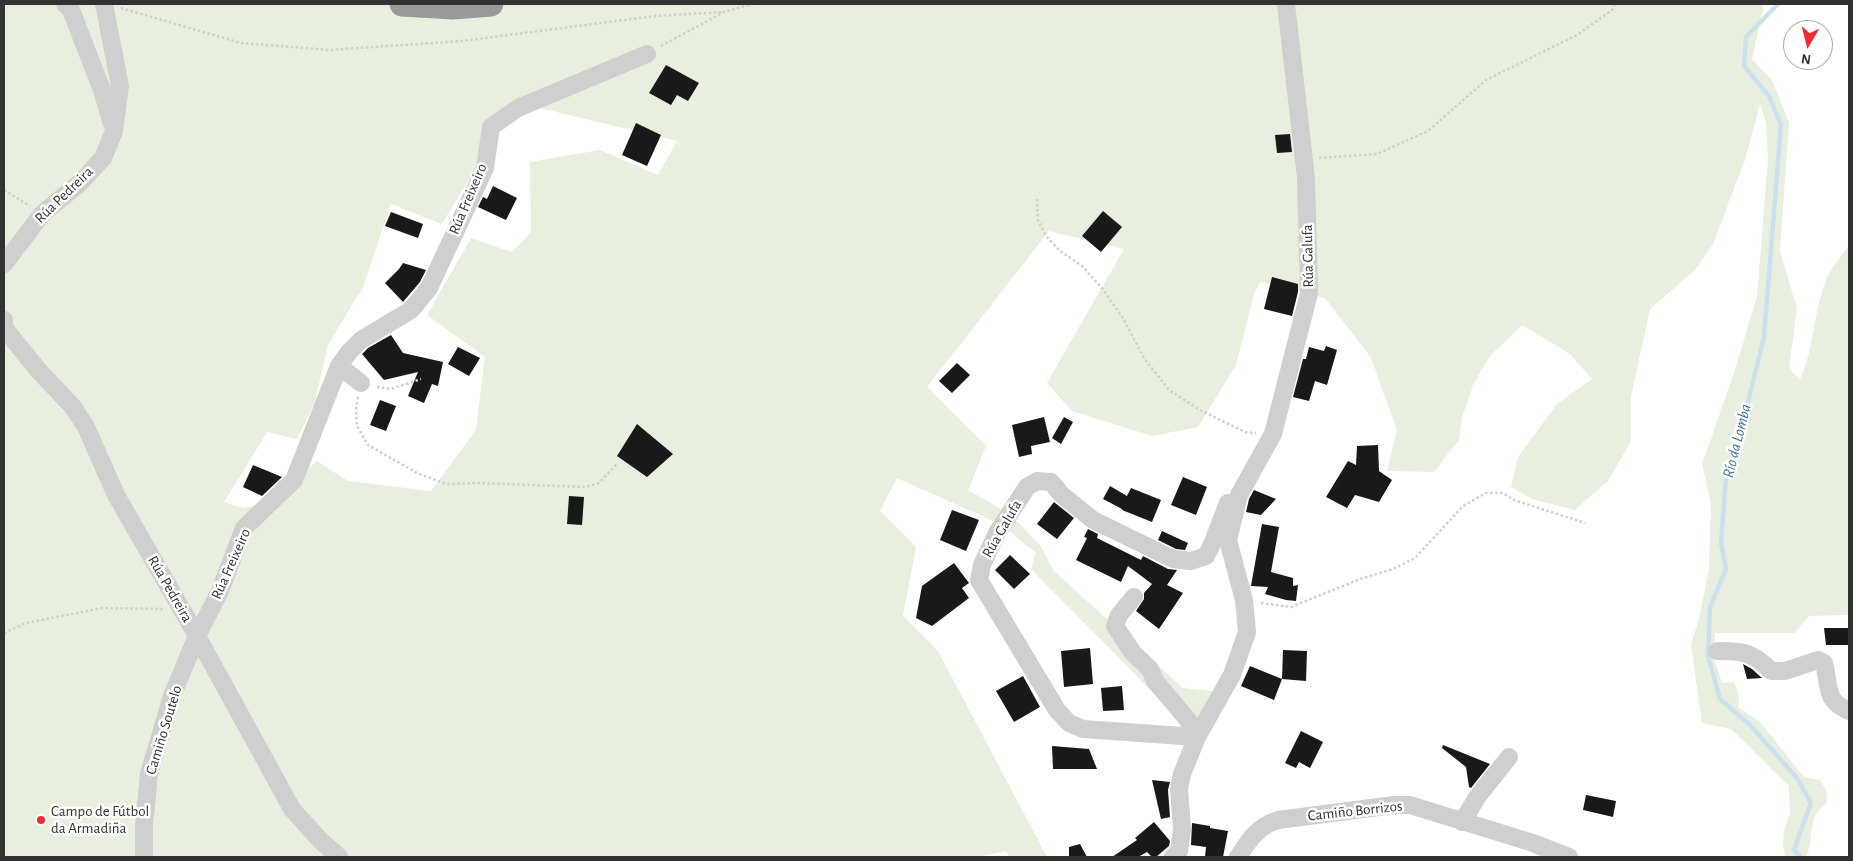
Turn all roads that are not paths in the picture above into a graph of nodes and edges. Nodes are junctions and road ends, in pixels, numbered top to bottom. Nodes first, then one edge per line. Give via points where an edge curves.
1 (66, 4) edge
2 (402, 4) edge
3 (491, 4) edge
4 (1286, 4) edge
5 (110, 5) edge
6 (647, 54) road end
7 (114, 131) junction
8 (4, 264) edge
9 (4, 320) edge
10 (339, 366) junction
11 (361, 383) road end
12 (1239, 496) junction
13 (1134, 597) dead end
14 (197, 636) junction
15 (1717, 651) dead end
16 (1849, 711) edge
17 (1197, 737) junction
18 (1509, 757) dead end
19 (1462, 822) junction
20 (144, 857) edge
21 (339, 857) edge
22 (1174, 857) edge
23 (1238, 857) edge
24 (1570, 857) edge

1 - 7 street via 102,90
2 - 3 highway
4 - 12 street, Rúa Galufa via 1306,178 1309,293 1273,434
5 - 7 street, Rúa Pedreira via 120,86
6 - 10 street, Rúa Freixeiro via 518,108 491,127 484,168 429,288 411,310 361,340
7 - 8 street, Rúa Pedreira via 103,158 80,183 42,214
9 - 14 street, Rúa Pedreira via 5,329 73,407 86,427 116,494
10 - 11 street
10 - 14 street, Rúa Freixeiro via 294,480 244,528 220,590
12 - 17 street, Rúa Galufa via 1228,540 1244,600 1247,632 1232,675
12 - 17 street, Rúa Galufa via 1226,504 1206,556 1191,561 1173,559 1093,520 1050,482 1037,481 1027,487 996,533 979,580 1057,710 1069,723 1083,729
13 - 17 street via 1119,615 1115,626 1132,653 1150,668 1155,680 1188,720
14 - 20 street, Camiño Soutelo via 172,696 149,774
14 - 21 street, Rúa Pedreira via 292,809
15 - 16 street via 1741,651 1762,661 1772,671 1785,671 1818,660 1824,663 1830,695 1836,705
17 - 22 street, Rúa Galufa via 1179,789 1182,829 1179,851
18 - 19 street
19 - 23 street, Camiño Borrizos via 1410,806 1394,805 1278,820 1267,824 1249,840
19 - 24 street, Camiño Borrizos

